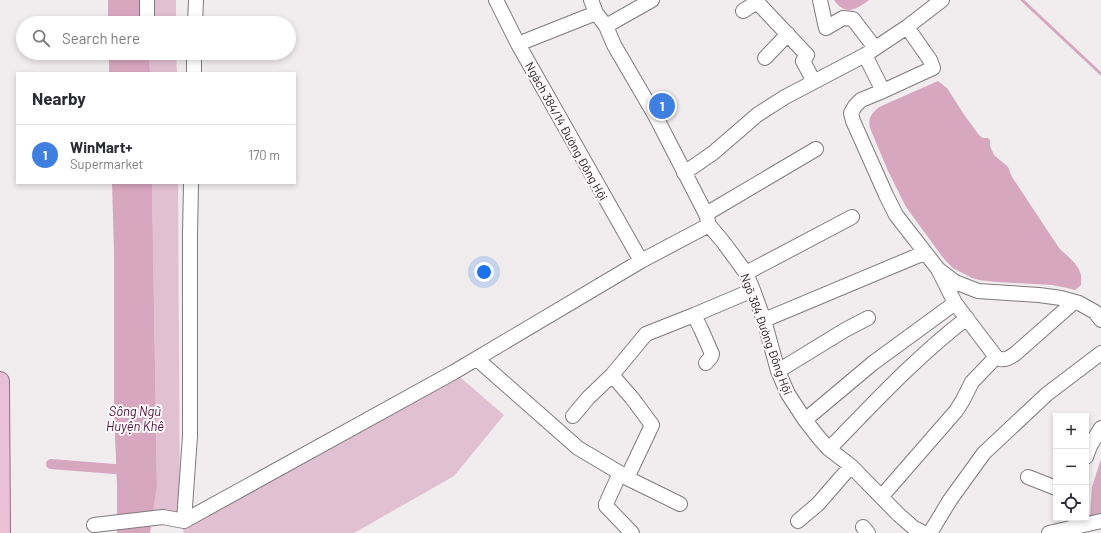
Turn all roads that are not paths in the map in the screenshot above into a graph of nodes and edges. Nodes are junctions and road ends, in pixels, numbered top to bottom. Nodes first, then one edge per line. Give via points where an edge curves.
1 (147, 0) edge
2 (196, 0) edge
3 (496, 0) edge
4 (652, 0) edge
5 (820, 0) edge
6 (942, 0) edge
7 (594, 6) edge
8 (742, 11) dead end
9 (147, 16) edge
10 (195, 16) edge
11 (606, 26) junction
12 (907, 27) junction
13 (788, 34) junction
14 (518, 44) junction
15 (870, 51) junction
16 (765, 58) dead end
17 (194, 60) edge
18 (194, 72) edge
19 (814, 82) junction
20 (883, 91) junction
21 (816, 149) dead end
22 (684, 173) junction
23 (191, 184) edge
24 (852, 217) dead end
25 (707, 219) junction
26 (924, 253) junction
27 (641, 261) junction
28 (938, 269) junction
29 (746, 273) junction
30 (753, 290) junction
31 (1074, 302) junction
32 (955, 303) junction
33 (694, 315) junction
34 (868, 318) dead end
35 (967, 318) junction
36 (764, 320) junction
37 (1101, 320) edge
38 (1101, 353) edge
39 (996, 357) junction
40 (477, 359) junction
41 (706, 363) dead end
42 (778, 371) junction
43 (612, 375) junction
44 (0, 381) edge
45 (573, 416) dead end
46 (805, 420) junction
47 (1101, 428) edge
48 (829, 449) junction
49 (1089, 449) edge
50 (851, 466) junction
51 (624, 476) junction
52 (1028, 477) dead end
53 (0, 483) edge
54 (1053, 487) edge
55 (882, 496) junction
56 (680, 504) dead end
57 (184, 521) junction
58 (798, 521) dead end
59 (1101, 521) edge
60 (1075, 522) edge
61 (94, 525) dead end
62 (916, 531) edge
63 (1, 533) edge
64 (632, 533) edge
65 (930, 533) edge
66 (1049, 533) edge

1 - 9 street
2 - 10 street
3 - 14 street, Ngách 384/14 Đường Đông Hội
4 - 11 street
5 - 15 street via 826,28 844,18 853,19
6 - 12 street
7 - 11 street, Ngõ 384 Đường Đông Hội
7 - 14 street
8 - 13 street via 757,2
11 - 22 street, Ngõ 384 Đường Đông Hội
12 - 15 street
12 - 20 street via 933,68
13 - 16 street
13 - 19 street via 808,55 803,62
14 - 27 street, Ngách 384/14 Đường Đông Hội
15 - 19 street
15 - 20 street
17 - 18 street
19 - 22 street via 757,115 713,154
20 - 26 street via 861,100 851,113 852,120 896,214
21 - 25 street
22 - 25 street, Ngõ 384 Đường Đông Hội
23 - 57 street via 190,436
24 - 29 street
25 - 27 street
25 - 29 street, Ngõ 384 Đường Đông Hội
26 - 28 street
26 - 36 street
27 - 40 street
28 - 31 street via 955,282 978,291 1038,295
28 - 32 street
29 - 30 street, Ngõ 384 Đường Đông Hội
30 - 33 street
30 - 36 street, Ngõ 384 Đường Đông Hội
31 - 37 street via 1095,312
31 - 39 street via 1015,354 1007,359 1000,360
32 - 35 street
32 - 46 street via 873,363
33 - 41 street via 712,354
33 - 43 street via 646,334
34 - 42 street
35 - 39 street
35 - 48 street via 897,379
36 - 42 street, Ngõ 384 Đường Đông Hội
38 - 65 street via 1047,394 984,453
39 - 55 street via 972,382 956,411
40 - 51 street via 578,448
40 - 57 street
42 - 46 street, Ngõ 384 Đường Đông Hội via 788,394
43 - 45 street
43 - 51 street via 652,425
44 - 53 main road
46 - 48 street, Ngõ 384 Đường Đông Hội
47 - 49 street
48 - 50 street, Ngõ 384 Đường Đông Hội
50 - 55 street, Ngõ 384 Đường Đông Hội
50 - 58 street via 818,504
51 - 56 street
51 - 64 street via 606,506
52 - 54 street
53 - 63 main road
55 - 62 street, Ngõ 384 Đường Đông Hội
57 - 61 street via 163,517
59 - 60 street
60 - 66 street

